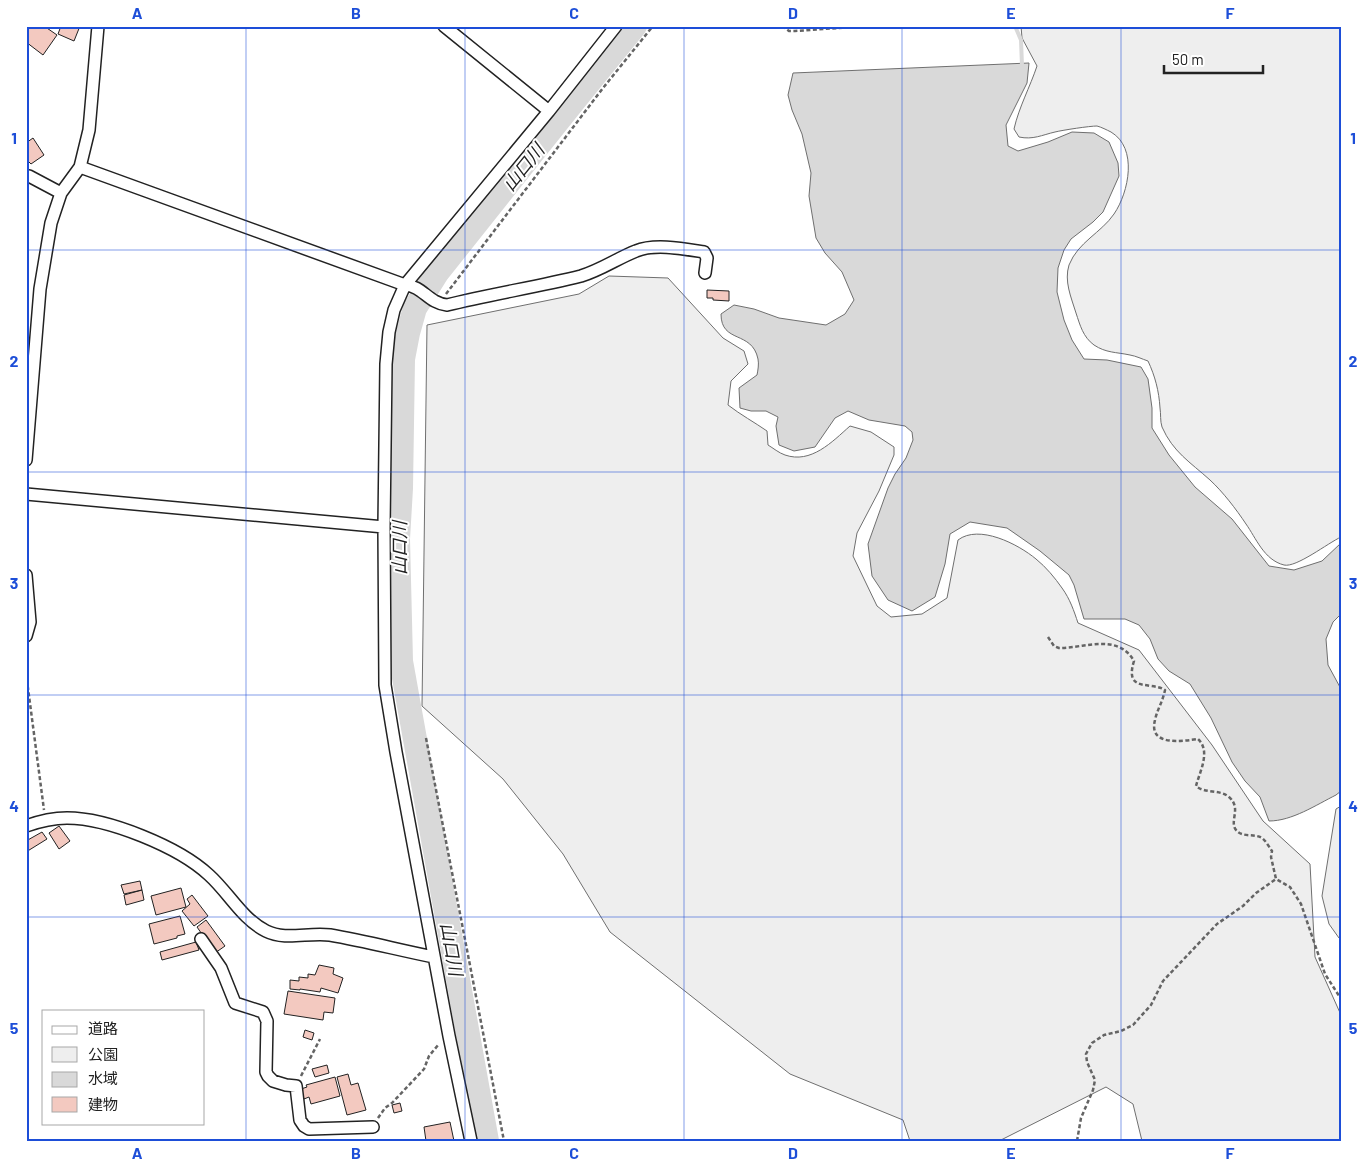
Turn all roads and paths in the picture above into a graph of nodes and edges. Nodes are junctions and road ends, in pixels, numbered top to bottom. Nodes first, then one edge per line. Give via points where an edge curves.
1 (98, 26) edge
2 (444, 26) edge
3 (616, 26) edge
4 (653, 26) edge
5 (782, 26) edge
6 (868, 26) edge
7 (549, 111) junction
8 (80, 167) junction
9 (26, 176) edge
10 (61, 192) junction
11 (705, 273) dead end
12 (409, 285) junction
13 (438, 303) junction
14 (26, 460) edge
15 (26, 494) edge
16 (384, 527) junction
17 (26, 575) edge
18 (26, 636) edge
19 (1048, 637) dead end
20 (26, 672) edge
21 (426, 738) dead end
22 (46, 819) junction
23 (26, 826) edge
24 (1276, 879) junction
25 (201, 939) dead end
26 (434, 957) junction
27 (1341, 999) edge
28 (449, 1036) junction
29 (320, 1039) dead end
30 (296, 1086) junction
31 (373, 1127) joint
32 (471, 1141) edge
33 (504, 1141) edge
34 (1077, 1141) edge

1 - 8 street via 89,130
2 - 7 street
3 - 7 street
4 - 13 path
5 - 6 path via 795,32
7 - 12 street
8 - 10 street
8 - 12 street
9 - 10 street
10 - 14 street via 51,223 40,289
11 - 13 street via 707,258 704,252 652,248 638,250 582,275 447,304
12 - 13 street
12 - 16 street via 394,310 388,340
15 - 16 street
16 - 26 street via 385,685
17 - 18 street via 30,622
19 - 24 path via 1059,648 1103,643 1113,645 1129,653 1134,661 1132,668 1136,683 1165,690 1154,729 1169,742 1198,739 1203,744 1205,753 1196,786 1228,796 1236,810 1236,830 1242,835 1264,839 1272,851
20 - 22 path
21 - 33 path
22 - 23 street
22 - 26 street via 74,819 118,827 175,852 209,875 255,925 278,936 328,935
24 - 27 path via 1290,886 1301,904 1325,974
24 - 34 path via 1216,924 1163,981 1150,1005 1133,1025 1104,1035 1092,1043 1086,1054 1095,1080 1081,1118
25 - 30 street via 221,968 236,1003 263,1012 267,1020 268,1076 273,1081
26 - 28 street
28 - 31 path via 429,1056 424,1069 385,1108
28 - 32 street
29 - 30 path
30 - 31 street via 300,1120 309,1129

